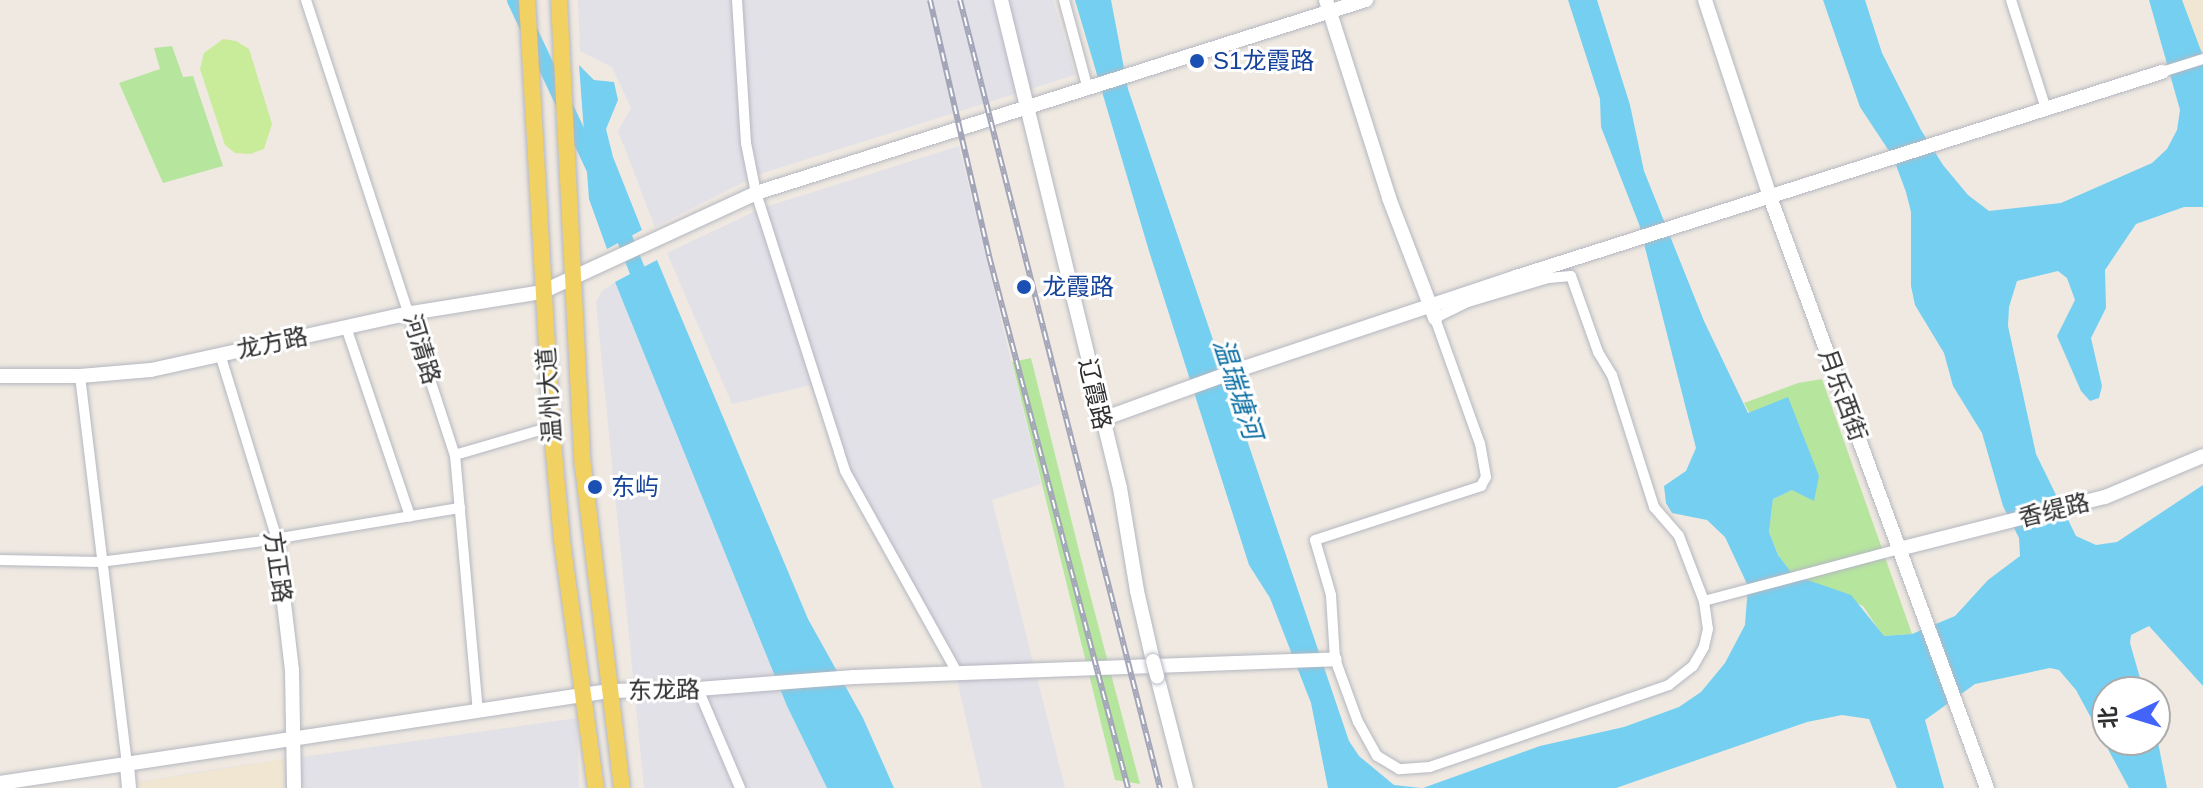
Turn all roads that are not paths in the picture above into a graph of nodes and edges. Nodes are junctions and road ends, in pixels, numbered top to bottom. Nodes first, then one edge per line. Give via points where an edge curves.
1 (306, 0) edge
2 (527, 0) edge
3 (559, 0) edge
4 (737, 0) edge
5 (1001, 0) edge
6 (1064, 0) edge
7 (1366, 0) edge
8 (1705, 0) edge
9 (2011, 0) edge
10 (1328, 6) edge
11 (2203, 59) edge
12 (2162, 72) joint
13 (1087, 86) junction
14 (1029, 105) junction
15 (2046, 109) junction
16 (756, 193) junction
17 (1770, 197) junction
18 (574, 280) junction
19 (542, 292) junction
20 (1433, 312) junction
21 (411, 313) junction
22 (346, 327) junction
23 (220, 354) junction
24 (0, 376) edge
25 (80, 376) junction
26 (1100, 420) junction
27 (551, 427) junction
28 (455, 455) junction
29 (2203, 456) edge
30 (460, 508) junction
31 (410, 516) junction
32 (276, 536) junction
33 (1899, 549) junction
34 (0, 560) edge
35 (100, 562) junction
36 (1704, 601) junction
37 (1332, 660) junction
38 (958, 674) junction
39 (698, 689) junction
40 (609, 691) junction
41 (584, 695) junction
42 (478, 711) junction
43 (294, 740) junction
44 (127, 765) junction
45 (0, 783) edge
46 (129, 788) edge
47 (294, 788) edge
48 (596, 788) edge
49 (622, 788) edge
50 (740, 788) edge
51 (1186, 788) edge
52 (1987, 788) edge

1 - 21 street, 河清路
2 - 19 main road, 温州大道
3 - 18 main road, 温州大道
4 - 16 street via 746,143
5 - 14 street, 辽霞路
6 - 13 street
7 - 10 street
8 - 17 street, 月乐西街
9 - 15 street
10 - 13 street
10 - 20 street via 1389,198
11 - 12 street
12 - 15 street
13 - 14 street
14 - 16 street
14 - 26 street, 辽霞路
15 - 17 street
16 - 18 street
16 - 38 street via 845,471
17 - 20 street
17 - 33 street, 月乐西街
18 - 19 street
18 - 40 main road, 温州大道 via 589,539
19 - 21 street, 龙方路
19 - 27 main road, 温州大道
20 - 26 street via 1238,370
20 - 36 street via 1571,276 1598,352 1612,375 1654,507 1679,536
20 - 37 street via 1480,444 1486,477 1481,486 1315,540 1331,595
21 - 22 street, 龙方路
21 - 28 street, 河清路
22 - 23 street, 龙方路
22 - 31 street
23 - 25 street, 龙方路 via 151,370
23 - 32 street, 方正路
24 - 25 street, 龙方路
25 - 35 street
26 - 51 street, 辽霞路 via 1120,488 1137,591
27 - 28 street
27 - 41 main road, 温州大道
28 - 30 street, 河清路
29 - 33 street, 香缇路 via 2105,497
30 - 31 street
30 - 42 street, 河清路
31 - 32 street
32 - 35 street
32 - 43 street, 方正路 via 292,670
33 - 36 street
33 - 52 street, 月乐西街
34 - 35 street
35 - 44 street
36 - 37 street via 1704,647 1693,666 1669,685 1430,767 1399,769 1377,756
37 - 38 street, 东龙路
38 - 39 street, 东龙路
39 - 40 street, 东龙路
39 - 50 street
40 - 41 street, 东龙路
40 - 49 main road, 温州大道
41 - 42 street, 东龙路
41 - 48 main road, 温州大道
42 - 43 street, 东龙路
43 - 44 street, 东龙路
43 - 47 street, 方正路
44 - 45 street, 东龙路
44 - 46 street

